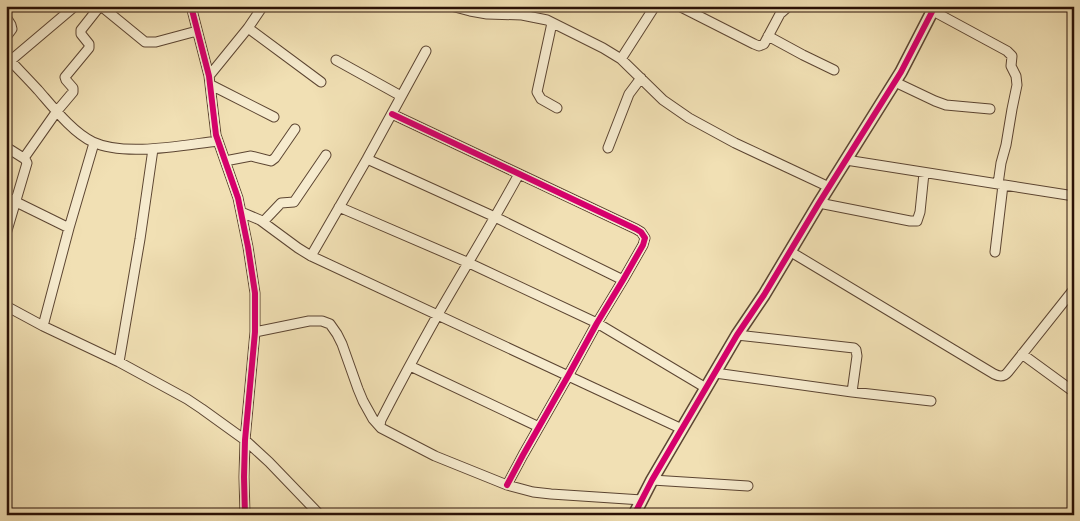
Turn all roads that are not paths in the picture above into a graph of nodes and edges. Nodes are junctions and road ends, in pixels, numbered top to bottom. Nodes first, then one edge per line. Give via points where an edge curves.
1 (75, 6) edge
2 (100, 6) edge
3 (191, 6) edge
4 (263, 6) edge
5 (451, 6) edge
6 (655, 6) edge
7 (680, 6) edge
8 (789, 6) edge
9 (934, 9) edge
10 (6, 17) edge
11 (552, 23) junction
12 (248, 28) junction
13 (197, 31) junction
14 (768, 36) junction
15 (6, 37) edge
16 (426, 51) dead end
17 (8, 59) edge
18 (621, 59) junction
19 (336, 60) dead end
20 (834, 70) dead end
21 (640, 78) junction
22 (210, 81) junction
23 (321, 82) dead end
24 (895, 82) junction
25 (401, 96) junction
26 (557, 108) dead end
27 (990, 109) dead end
28 (57, 111) junction
29 (392, 114) junction
30 (274, 116) dead end
31 (295, 129) dead end
32 (218, 141) junction
33 (94, 142) junction
34 (6, 147) edge
35 (153, 148) junction
36 (608, 148) dead end
37 (326, 155) dead end
38 (24, 158) junction
39 (367, 159) junction
40 (846, 160) junction
41 (226, 162) junction
42 (924, 172) junction
43 (519, 174) junction
44 (1001, 185) junction
45 (829, 187) junction
46 (1074, 196) edge
47 (6, 197) edge
48 (16, 202) junction
49 (819, 203) junction
50 (339, 207) junction
51 (241, 212) junction
52 (495, 217) junction
53 (263, 222) junction
54 (69, 228) junction
55 (6, 234) edge
56 (790, 252) junction
57 (995, 252) dead end
58 (311, 256) junction
59 (469, 263) junction
60 (623, 280) junction
61 (1074, 289) edge
62 (6, 306) edge
63 (438, 315) junction
64 (597, 323) junction
65 (44, 326) junction
66 (255, 332) junction
67 (737, 335) junction
68 (1022, 354) junction
69 (119, 362) junction
70 (410, 366) junction
71 (715, 373) junction
72 (568, 376) junction
73 (706, 388) junction
74 (852, 392) junction
75 (1074, 392) edge
76 (931, 401) dead end
77 (380, 426) junction
78 (539, 427) junction
79 (682, 429) junction
80 (245, 440) junction
81 (652, 480) junction
82 (507, 485) junction
83 (748, 486) dead end
84 (642, 500) junction
85 (245, 515) edge
86 (320, 515) edge
87 (634, 515) edge

1 - 17 street
2 - 13 street via 148,42
2 - 28 street via 80,30 89,46 65,77 74,90
3 - 13 street
4 - 12 street
5 - 11 street via 486,14 522,15
6 - 18 street
7 - 14 street via 757,46 762,46
8 - 14 street via 780,14
9 - 24 street
9 - 44 street via 1012,56 1011,67 1017,85 1000,169
10 - 15 street via 12,29
11 - 18 street
11 - 26 street via 538,92 541,99
12 - 22 street
12 - 23 street
13 - 22 street
14 - 20 street
16 - 25 street
17 - 28 street
18 - 21 street
19 - 25 street
21 - 36 street via 629,94
21 - 45 street via 689,118
22 - 30 street
22 - 32 street
24 - 27 street via 946,105
24 - 40 street
25 - 29 street
28 - 33 street via 72,127
28 - 38 street
29 - 39 street
29 - 43 street
31 - 41 street via 271,161 251,156
32 - 35 street
32 - 41 street
33 - 35 street via 119,148
33 - 54 street
34 - 38 street
35 - 69 street
37 - 53 street via 294,202 280,203
38 - 48 street via 27,165
39 - 50 street
39 - 52 street
40 - 42 street
40 - 45 street
41 - 51 street
42 - 44 street
42 - 49 street via 917,221
43 - 52 street
43 - 60 street via 642,234 644,242
44 - 46 street
44 - 57 street
45 - 49 street
47 - 48 street
48 - 54 street
48 - 55 street
49 - 56 street
50 - 58 street
50 - 59 street
51 - 53 street
51 - 66 street via 254,282
52 - 59 street
52 - 60 street
53 - 58 street
54 - 65 street
56 - 67 street
56 - 68 street via 994,374 1005,375
58 - 63 street
59 - 63 street
59 - 64 street
60 - 64 street
61 - 68 street
62 - 65 street
63 - 70 street
63 - 72 street
64 - 72 street
64 - 73 street
65 - 69 street
66 - 77 street via 309,321 330,324 342,344 363,401
66 - 80 street
67 - 71 street
67 - 74 street via 854,348 857,356
68 - 75 street
69 - 80 street via 187,399
70 - 77 street
70 - 78 street
71 - 73 street
71 - 74 street
72 - 78 street
72 - 79 street
73 - 79 street
74 - 76 street
77 - 82 street via 435,456
78 - 82 street
79 - 81 street
80 - 85 street
80 - 86 street
81 - 83 street
81 - 84 street
82 - 84 street via 550,494
84 - 87 street

